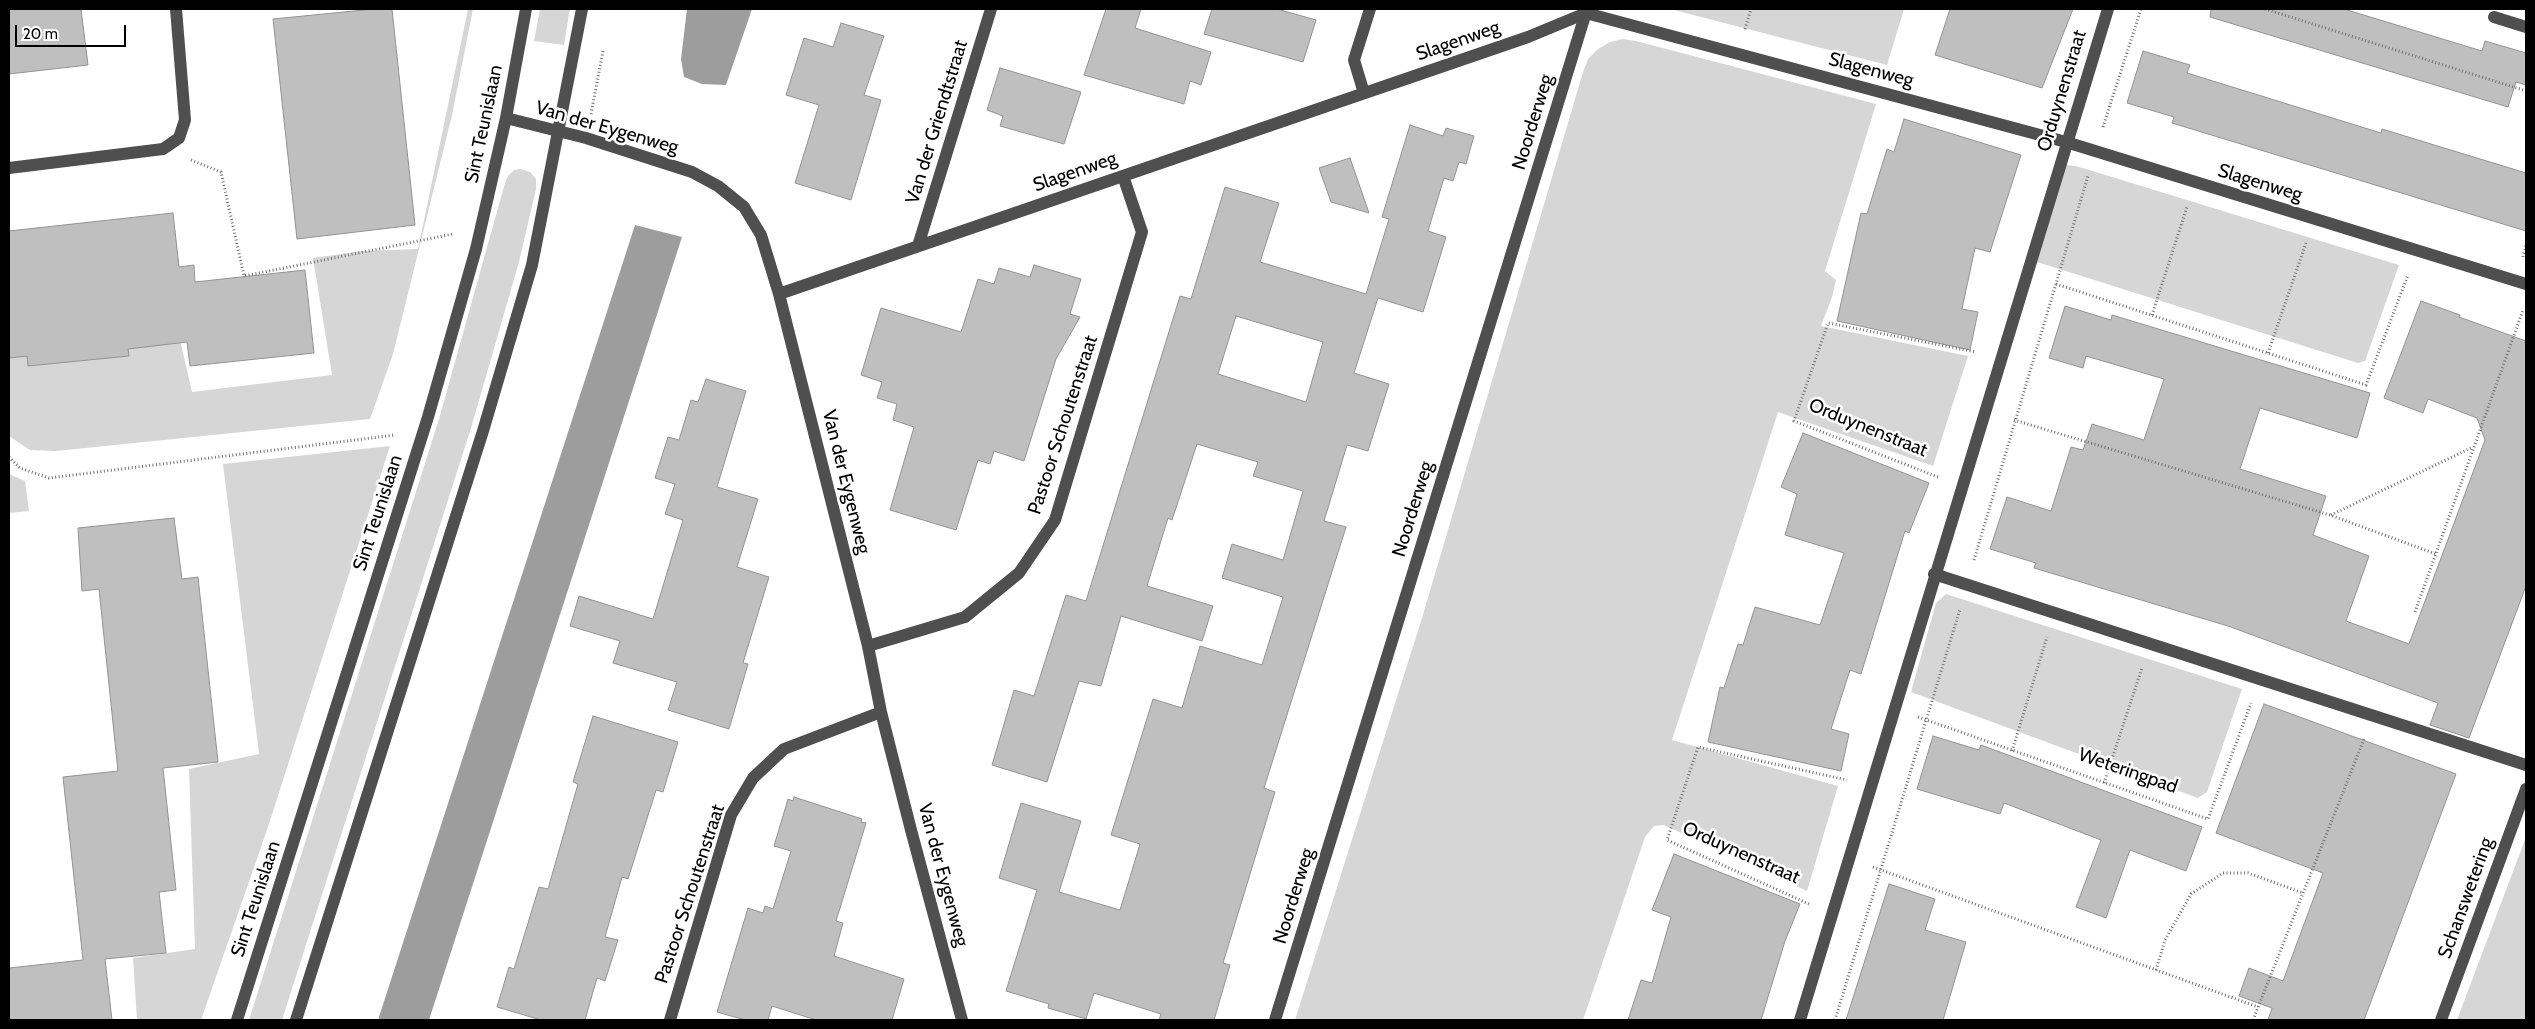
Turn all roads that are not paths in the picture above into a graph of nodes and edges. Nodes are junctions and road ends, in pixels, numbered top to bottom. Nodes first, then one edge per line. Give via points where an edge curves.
1 (176, 9) edge
2 (526, 9) edge
3 (582, 9) edge
4 (992, 9) edge
5 (1370, 9) edge
6 (2108, 9) edge
7 (1587, 11) edge
8 (2494, 17) dead end
9 (2526, 27) edge
10 (1364, 93) junction
11 (506, 118) junction
12 (559, 131) junction
13 (2066, 142) junction
14 (9, 168) edge
15 (1123, 176) junction
16 (918, 246) junction
17 (2526, 284) edge
18 (779, 294) junction
19 (1934, 574) junction
20 (868, 646) junction
21 (882, 712) junction
22 (2526, 765) edge
23 (2526, 789) edge
24 (237, 1020) edge
25 (296, 1020) edge
26 (670, 1020) edge
27 (962, 1020) edge
28 (1275, 1020) edge
29 (1800, 1020) edge
30 (2442, 1020) edge

1 - 14 street via 185,120 179,138 163,149
2 - 11 street, Sint Teunislaan
3 - 12 street
4 - 16 street, Van der Griendtstraat
5 - 10 street via 1354,60
6 - 13 street, Orduynenstraat
7 - 10 street, Slagenweg via 1528,37
7 - 13 street, Slagenweg
7 - 28 street, Noorderweg
8 - 9 street
10 - 15 street, Slagenweg
11 - 12 street, Van der Eygenweg
11 - 24 street, Sint Teunislaan via 476,249 428,417
12 - 18 street, Van der Eygenweg via 692,172 718,186 744,207 761,236
12 - 25 street via 532,265 483,431
13 - 17 street, Slagenweg
13 - 19 street, Orduynenstraat
15 - 16 street, Slagenweg
15 - 20 street, Pastoor Schoutenstraat via 1142,232 1055,520 1019,573 965,617
16 - 18 street, Slagenweg
18 - 20 street, Van der Eygenweg
19 - 22 street
19 - 29 street, Orduynenstraat
20 - 21 street, Van der Eygenweg
21 - 26 street, Pastoor Schoutenstraat via 784,749 753,778 732,815
21 - 27 street, Van der Eygenweg
23 - 30 street, Schanswetering

